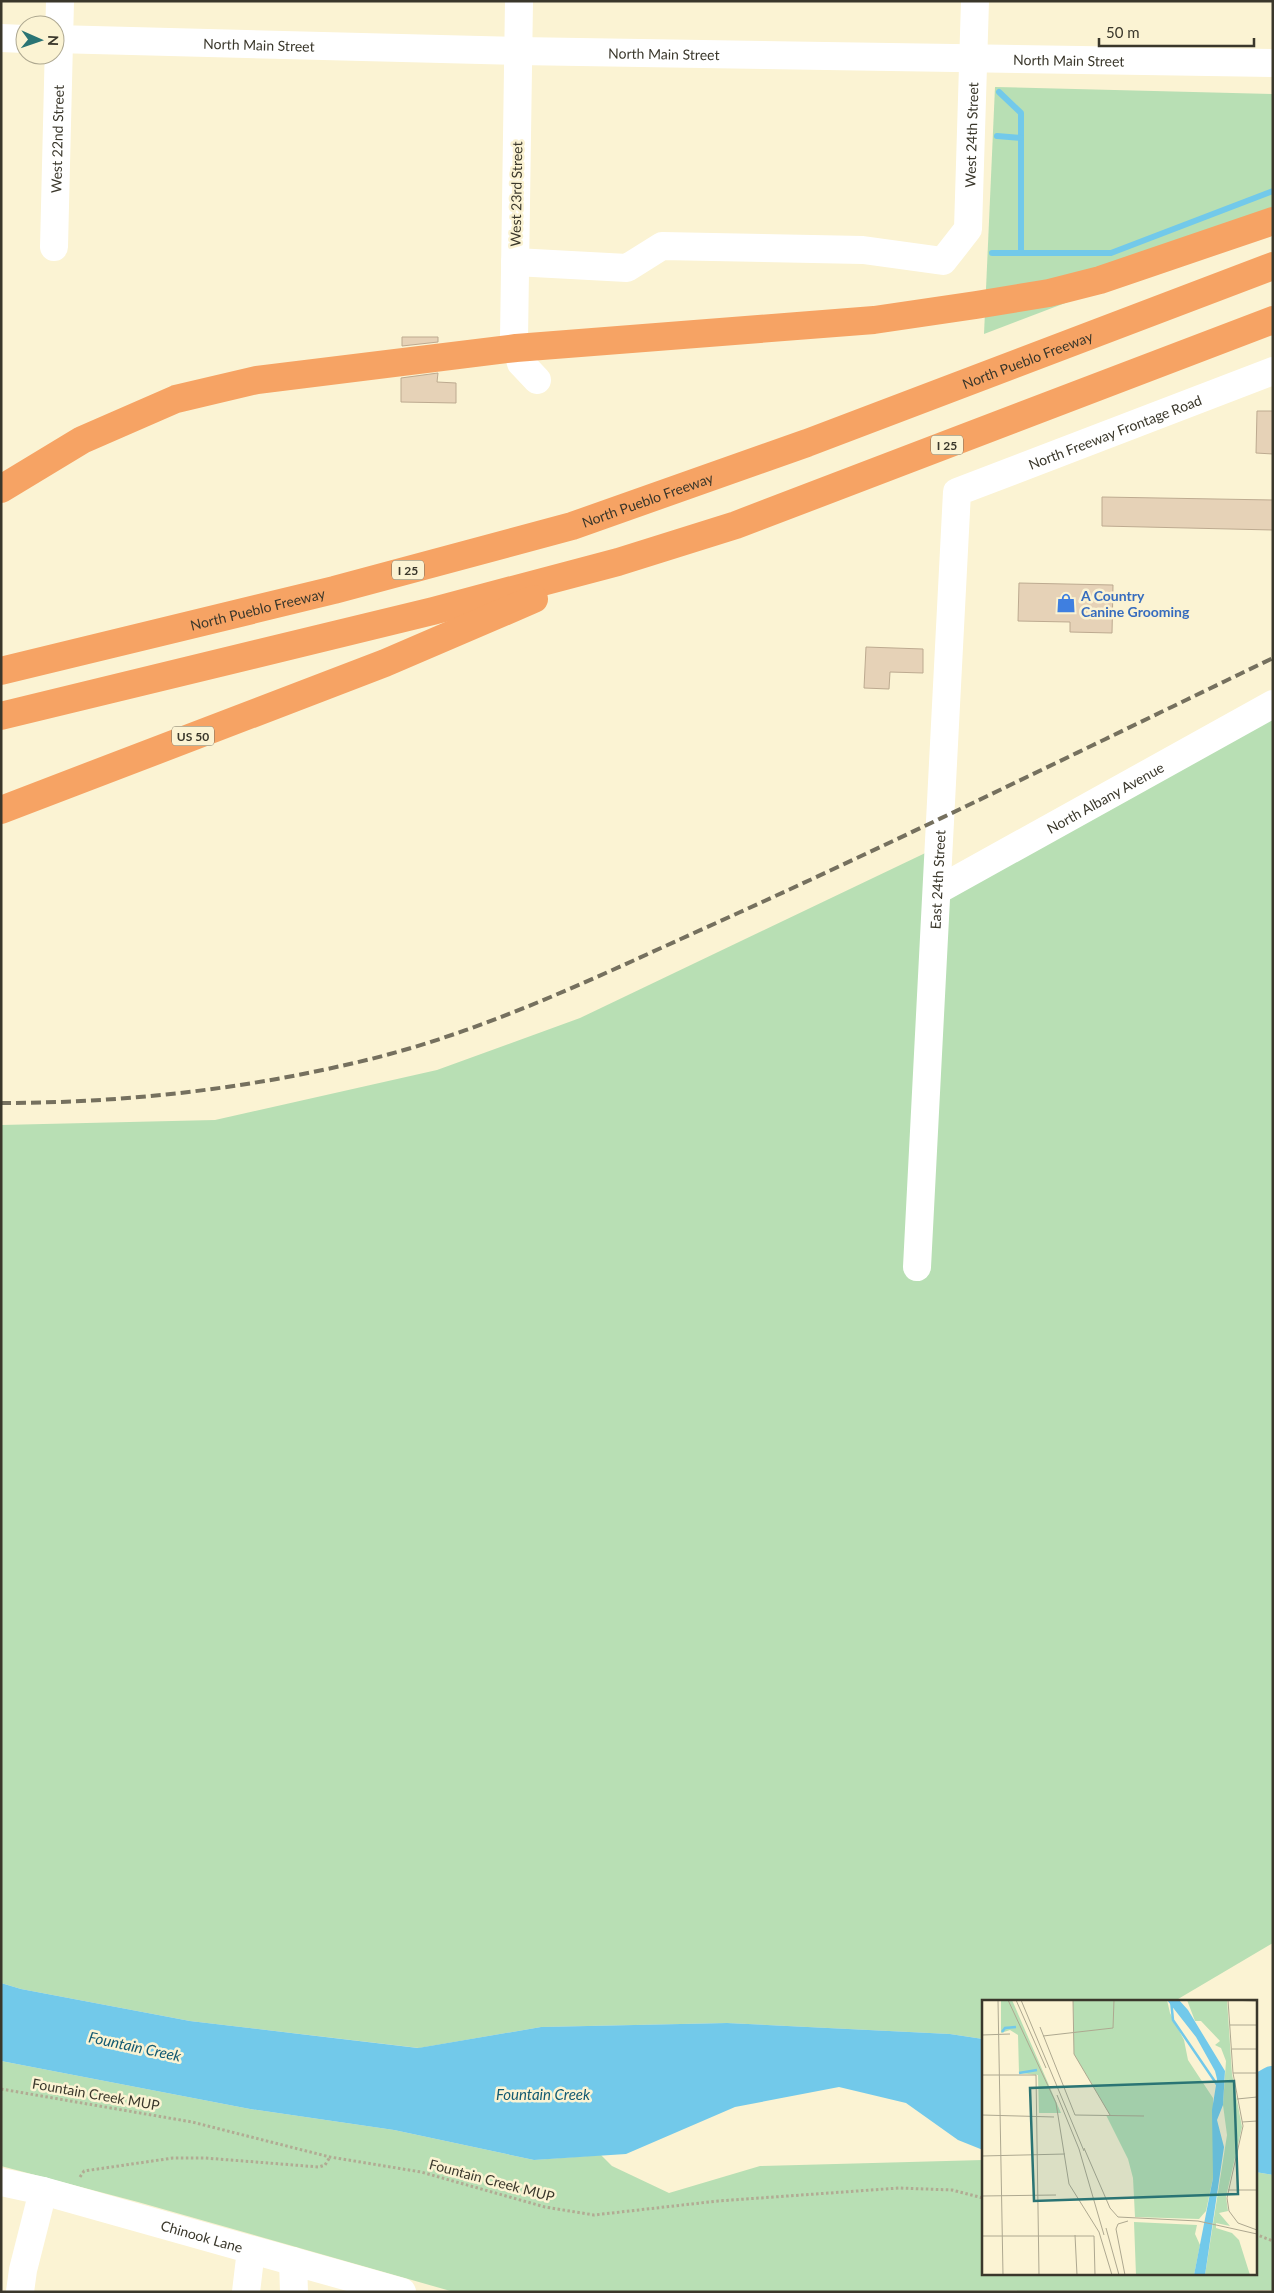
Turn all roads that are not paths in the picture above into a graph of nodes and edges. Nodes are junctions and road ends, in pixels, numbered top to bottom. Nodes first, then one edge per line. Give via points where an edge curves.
1 (60, 1) edge
2 (519, 1) edge
3 (975, 1) edge
4 (59, 15) edge
5 (1, 38) edge
6 (15, 39) edge
7 (65, 39) edge
8 (518, 51) junction
9 (974, 57) junction
10 (1273, 63) edge
11 (57, 65) edge
12 (1273, 221) edge
13 (54, 247) dead end
14 (515, 262) junction
15 (1273, 266) edge
16 (1273, 320) edge
17 (516, 348) junction
18 (1273, 370) edge
19 (537, 380) dead end
20 (1, 489) edge
21 (956, 492) joint
22 (618, 562) junction
23 (1, 671) edge
24 (1273, 704) edge
25 (1, 716) edge
26 (1, 810) edge
27 (938, 890) junction
28 (917, 1268) dead end
29 (1, 2182) edge
30 (43, 2191) junction
31 (251, 2250) junction
32 (293, 2261) junction
33 (20, 2292) edge
34 (246, 2292) edge
35 (294, 2292) edge
36 (402, 2292) edge

1 - 4 street, West 22nd Street
2 - 8 street, West 23rd Street
3 - 9 street, West 24th Street
5 - 6 street
7 - 8 street, North Main Street
8 - 9 street, North Main Street
8 - 14 street, West 23rd Street
9 - 10 street, North Main Street
9 - 14 street, West 24th Street via 968,229 943,261 864,250 662,246 627,268
11 - 13 street, West 22nd Street
12 - 17 highway via 1100,280 1048,293 874,320
14 - 17 street, West 23rd Street
15 - 23 highway, North Pueblo Freeway / I 25 via 807,443 572,526 334,590
16 - 22 highway, I 25 via 736,525
17 - 19 street, West 23rd Street via 521,363
17 - 20 highway via 266,379 176,399 82,440
18 - 21 street, North Freeway Frontage Road
21 - 27 street, East 24th Street
22 - 25 highway, I 25 via 433,611
22 - 26 highway, US 50 via 385,663
24 - 27 street, North Albany Avenue
27 - 28 street, East 24th Street
29 - 30 street, Chinook Lane
30 - 31 street, Chinook Lane
30 - 33 street
31 - 32 street, Chinook Lane
31 - 34 street
32 - 35 street
32 - 36 street, Chinook Lane

